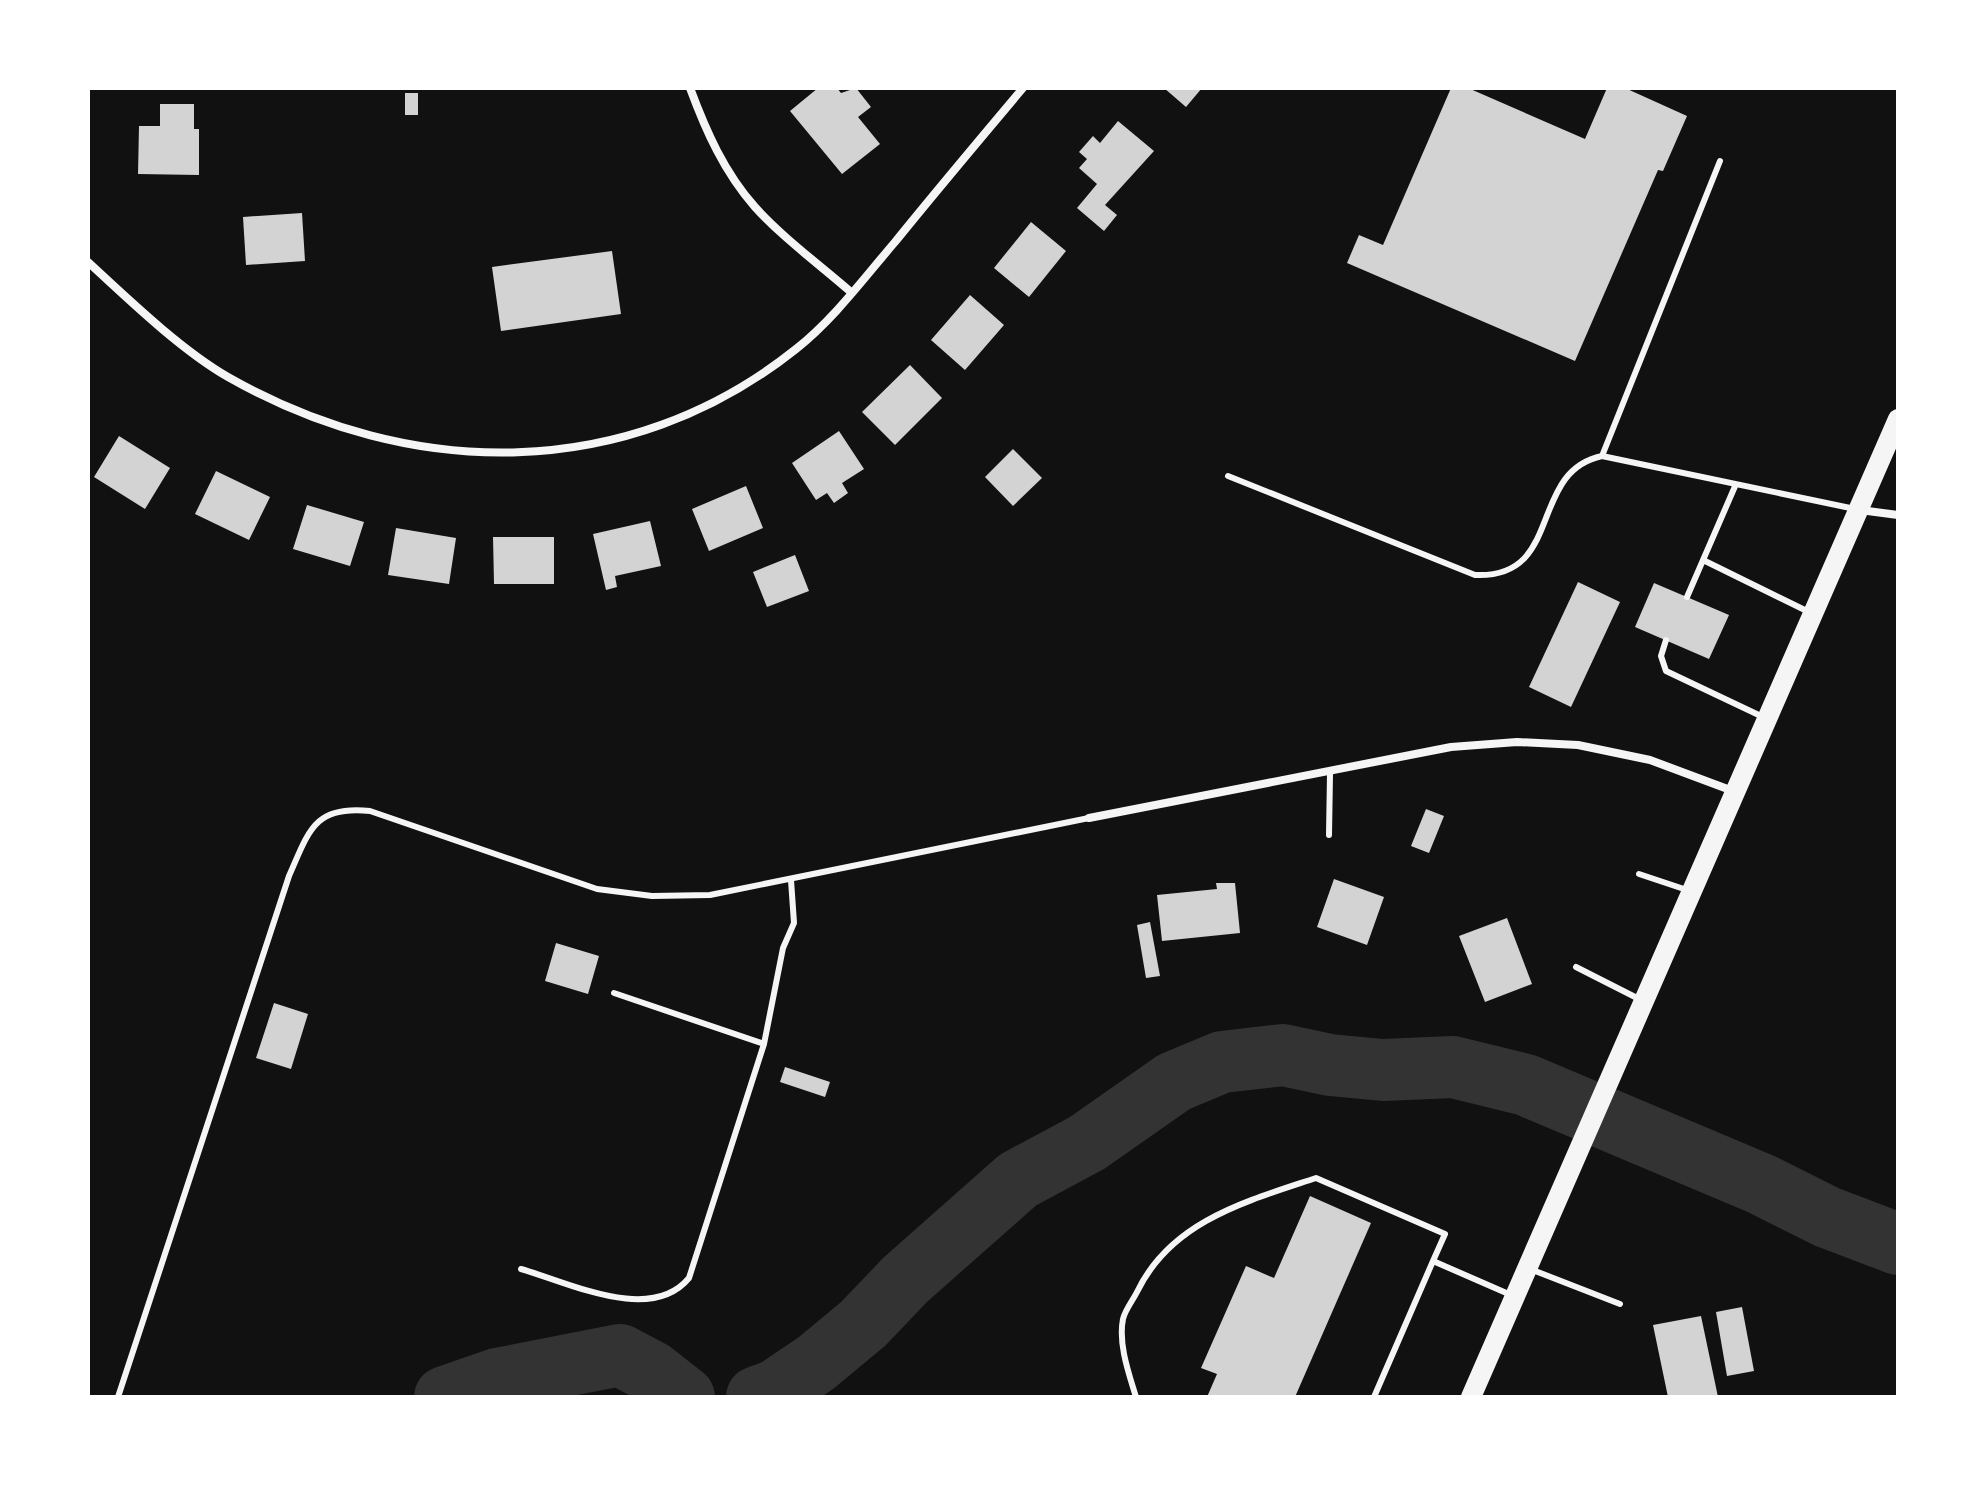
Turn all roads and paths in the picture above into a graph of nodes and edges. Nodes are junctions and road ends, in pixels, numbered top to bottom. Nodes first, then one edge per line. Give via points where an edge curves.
1 (690, 88) edge
2 (1023, 88) edge
3 (1720, 161) dead end
4 (88, 262) edge
5 (852, 293) junction
6 (1898, 419) edge
7 (1602, 456) junction
8 (1228, 476) dead end
9 (1736, 484) junction
10 (1859, 510) junction
11 (1898, 515) edge
12 (1703, 560) junction
13 (1687, 597) dead end
14 (1813, 613) junction
15 (1666, 640) dead end
16 (1766, 718) junction
17 (1330, 774) junction
18 (1733, 791) junction
19 (1089, 818) joint
20 (1329, 835) dead end
21 (1639, 874) dead end
22 (791, 880) junction
23 (1690, 891) junction
24 (1576, 967) dead end
25 (614, 993) dead end
26 (1644, 1001) junction
27 (764, 1044) junction
28 (1433, 1261) junction
29 (1527, 1267) junction
30 (521, 1269) dead end
31 (1514, 1297) junction
32 (1620, 1304) dead end
33 (118, 1397) edge
34 (1136, 1397) edge
35 (1374, 1397) edge
36 (1471, 1397) edge

1 - 5 street via 706,131 756,208
2 - 5 street
3 - 7 lane
4 - 5 street via 226,376 297,411 367,436 493,454 562,450 679,419 739,390 798,347
6 - 10 main road
7 - 8 lane via 1581,461 1567,473 1532,548 1517,566 1497,576 1475,575
7 - 9 lane
9 - 10 lane
9 - 12 lane
10 - 11 street
10 - 14 main road
12 - 13 lane
12 - 14 lane
14 - 16 main road
15 - 16 lane via 1661,656 1666,671
16 - 18 main road
17 - 18 street via 1451,747 1517,742 1578,745 1650,760
17 - 19 street
17 - 20 lane
18 - 23 main road
19 - 22 lane
21 - 23 lane
22 - 27 lane via 794,923 783,948
22 - 33 lane via 710,895 597,889 370,811 330,812 320,819 289,876
23 - 26 main road
24 - 26 lane
25 - 27 lane
26 - 29 main road
27 - 30 lane via 689,1278 678,1292 640,1300
28 - 31 lane
28 - 34 lane via 1445,1234 1316,1178 1240,1203 1187,1230 1145,1274 1123,1320 1126,1366
28 - 35 lane
29 - 31 main road
29 - 32 lane
31 - 36 main road

